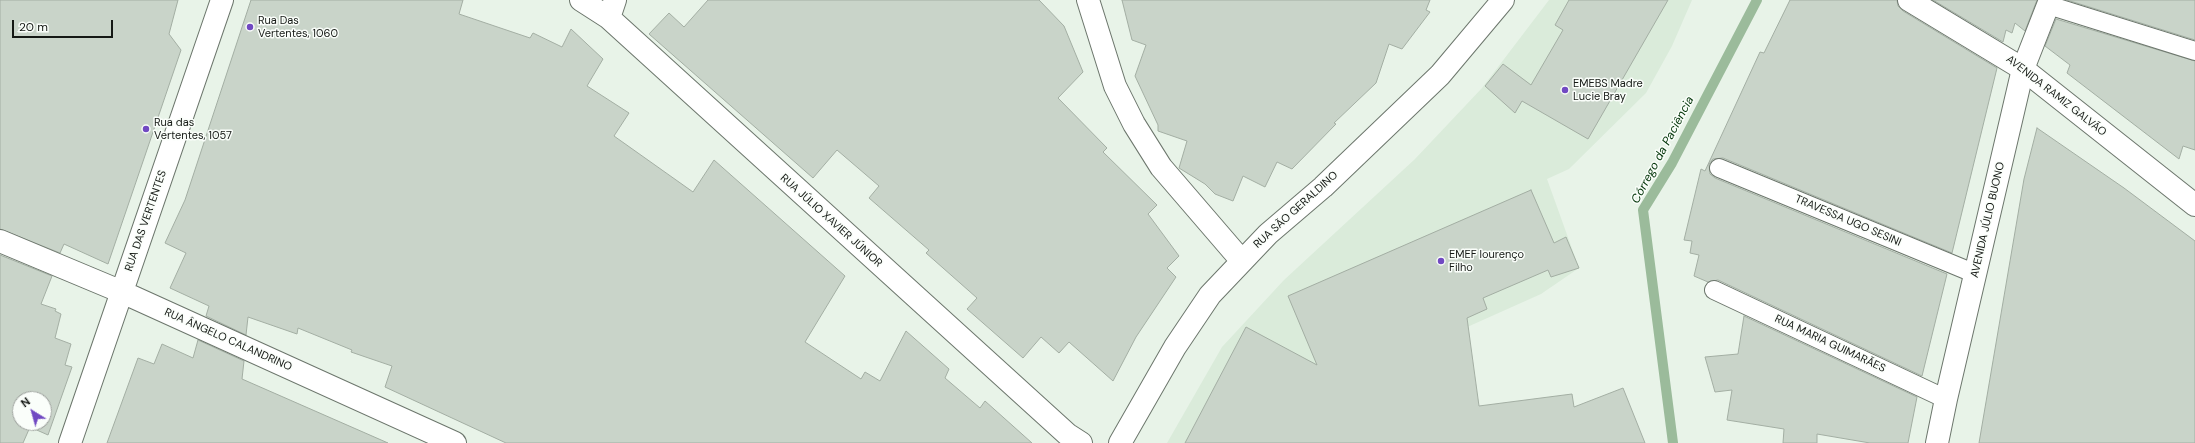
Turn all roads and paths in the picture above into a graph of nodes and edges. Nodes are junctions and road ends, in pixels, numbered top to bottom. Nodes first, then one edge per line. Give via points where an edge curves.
1 (222, 0) edge
2 (581, 0) edge
3 (1088, 0) edge
4 (1503, 0) edge
5 (1909, 0) edge
6 (2049, 2) edge
7 (612, 9) edge
8 (2195, 51) edge
9 (2023, 69) junction
10 (1719, 168) dead end
11 (2195, 205) edge
12 (0, 241) edge
13 (1241, 260) junction
14 (1976, 274) junction
15 (1714, 290) dead end
16 (122, 292) junction
17 (1946, 398) junction
18 (70, 443) edge
19 (455, 443) edge
20 (1081, 443) edge
21 (1120, 443) edge
22 (1937, 443) edge

1 - 16 street, RUA DAS VERTENTES
2 - 7 street, RUA JÚLIO XAVIER JÚNIOR
3 - 13 street via 1115,86 1134,124 1161,167
4 - 13 street, RUA SÃO GERALDINO via 1440,75 1323,187
5 - 9 street, AVENIDA RAMIZ GALVÃO
6 - 8 lane
6 - 9 street, AVENIDA JÚLIO BUONO
7 - 20 street, RUA JÚLIO XAVIER JÚNIOR via 1055,424
9 - 11 street, AVENIDA RAMIZ GALVÃO
9 - 14 street, AVENIDA JÚLIO BUONO
10 - 14 lane, TRAVESSA UGO SESINI
12 - 16 street, RUA ÂNGELO CALANDRINO
13 - 21 street, RUA SÃO GERALDINO via 1210,295 1175,347
14 - 17 street, AVENIDA JÚLIO BUONO
15 - 17 lane, RUA MARIA GUIMARÃES
16 - 18 street, RUA DAS VERTENTES
16 - 19 street, RUA ÂNGELO CALANDRINO
17 - 22 street, AVENIDA JÚLIO BUONO

